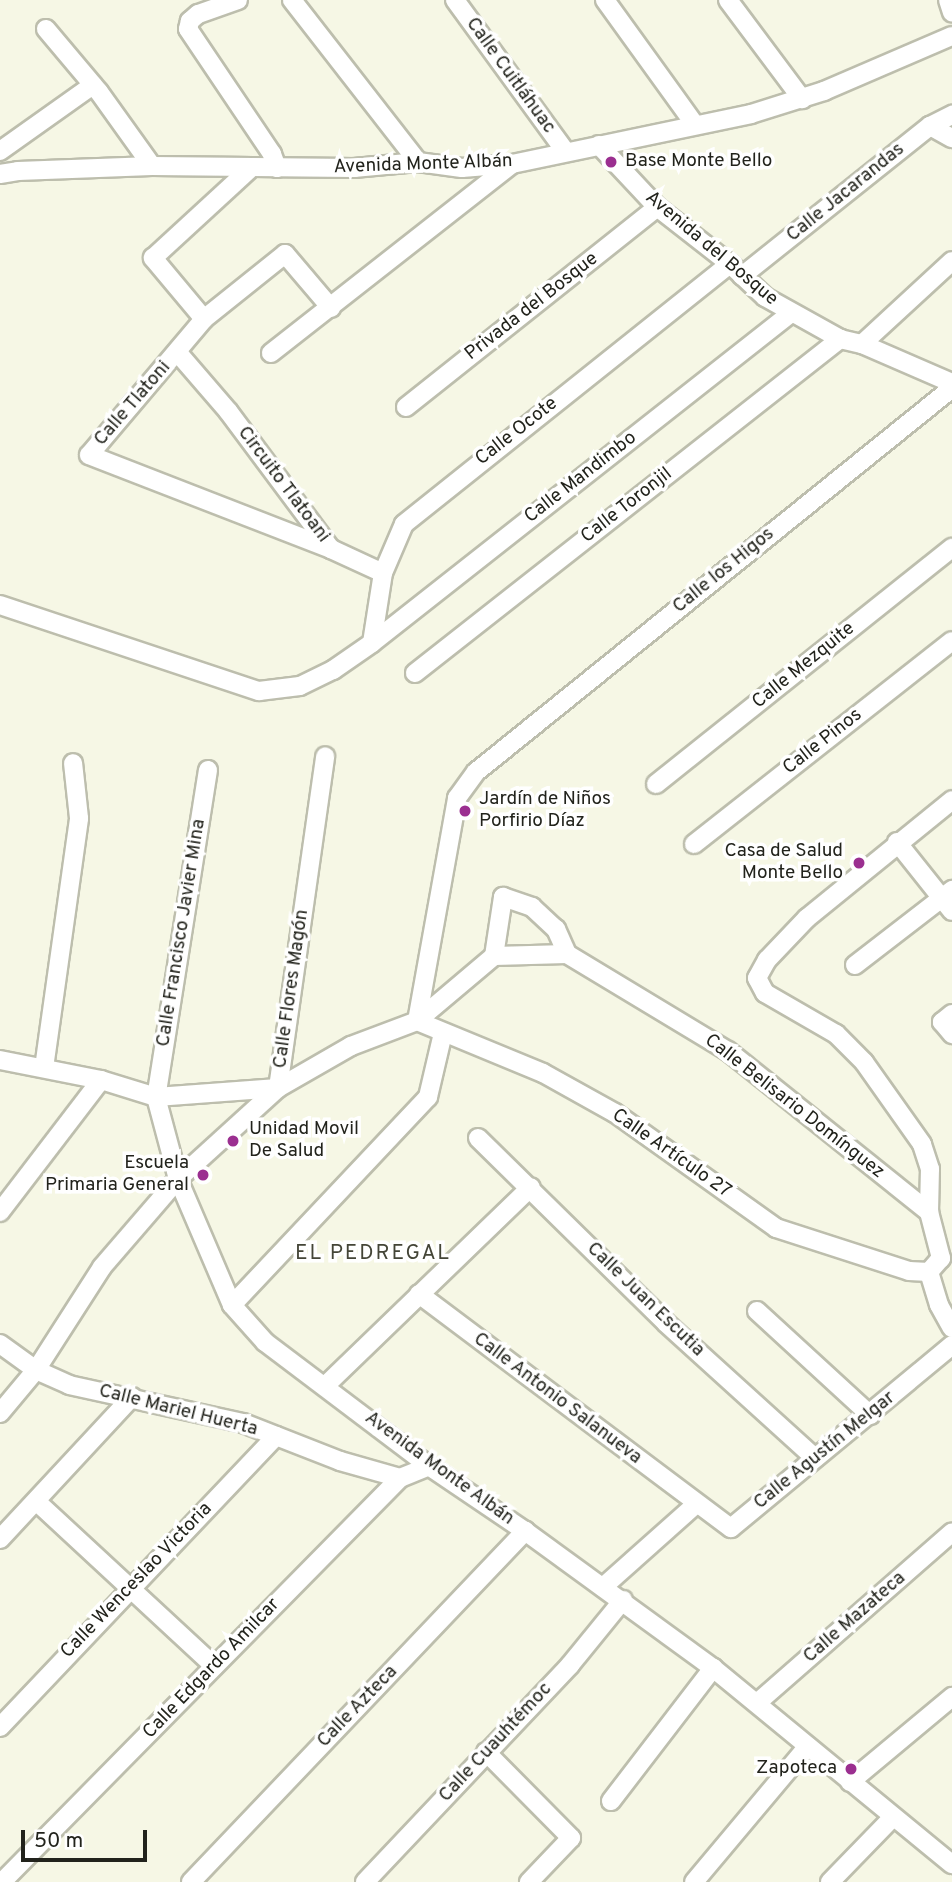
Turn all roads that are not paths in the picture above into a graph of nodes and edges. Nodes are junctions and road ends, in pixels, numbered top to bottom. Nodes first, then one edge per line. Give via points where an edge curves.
1 (238, 0) edge
2 (292, 0) edge
3 (455, 0) edge
4 (605, 0) edge
5 (728, 0) edge
6 (948, 0) edge
7 (952, 12) edge
8 (46, 29) dead end
9 (952, 36) edge
10 (96, 89) junction
11 (802, 99) junction
12 (952, 115) edge
13 (695, 125) junction
14 (930, 126) junction
15 (952, 138) edge
16 (600, 145) junction
17 (0, 151) edge
18 (565, 151) junction
19 (0, 161) edge
20 (418, 162) junction
21 (512, 164) junction
22 (152, 166) junction
23 (251, 168) junction
24 (277, 168) junction
25 (0, 174) edge
26 (657, 207) junction
27 (952, 261) edge
28 (736, 270) junction
29 (331, 308) junction
30 (791, 313) junction
31 (204, 320) junction
32 (840, 339) junction
33 (862, 344) junction
34 (178, 353) junction
35 (271, 353) dead end
36 (952, 383) edge
37 (952, 388) edge
38 (406, 407) dead end
39 (89, 455) joint
40 (952, 548) edge
41 (331, 549) junction
42 (383, 573) junction
43 (0, 606) edge
44 (952, 641) edge
45 (372, 643) junction
46 (415, 673) dead end
47 (326, 756) dead end
48 (73, 763) dead end
49 (208, 770) dead end
50 (656, 784) dead end
51 (952, 800) edge
52 (897, 842) junction
53 (694, 844) dead end
54 (948, 900) edge
55 (567, 954) junction
56 (495, 956) junction
57 (855, 965) dead end
58 (952, 1014) edge
59 (417, 1021) junction
60 (443, 1033) junction
61 (952, 1034) edge
62 (0, 1060) edge
63 (44, 1068) junction
64 (101, 1080) junction
65 (278, 1088) junction
66 (156, 1097) junction
67 (478, 1138) dead end
68 (178, 1179) junction
69 (531, 1187) junction
70 (0, 1212) edge
71 (929, 1212) junction
72 (929, 1272) junction
73 (419, 1294) junction
74 (232, 1306) junction
75 (757, 1311) dead end
76 (952, 1328) edge
77 (0, 1344) edge
78 (952, 1345) edge
79 (36, 1370) junction
80 (325, 1386) junction
81 (132, 1397) junction
82 (0, 1413) edge
83 (870, 1415) junction
84 (276, 1436) junction
85 (815, 1458) junction
86 (429, 1466) junction
87 (400, 1478) junction
88 (36, 1501) junction
89 (696, 1504) junction
90 (525, 1531) junction
91 (952, 1532) edge
92 (0, 1539) edge
93 (604, 1587) junction
94 (129, 1588) junction
95 (623, 1600) junction
96 (214, 1666) junction
97 (713, 1668) junction
98 (952, 1697) edge
99 (757, 1703) junction
100 (0, 1727) edge
101 (808, 1745) junction
102 (486, 1752) junction
103 (850, 1782) junction
104 (611, 1801) dead end
105 (893, 1817) junction
106 (950, 1858) edge
107 (2, 1882) edge
108 (191, 1882) edge
109 (365, 1882) edge
110 (529, 1882) edge
111 (694, 1882) edge
112 (830, 1882) edge

1 - 24 street via 198,14 188,29
2 - 20 street
3 - 18 street, Calle Cuitláhuac
4 - 13 street
5 - 11 street
6 - 7 street
8 - 10 street
9 - 11 street, Avenida Monte Albán
10 - 17 street
10 - 22 street
11 - 13 street, Avenida Monte Albán
12 - 14 street, Calle Jacarandas
13 - 16 street, Avenida Monte Albán
14 - 15 street
14 - 28 street, Calle Jacarandas
16 - 18 street, Avenida Monte Albán
16 - 26 street, Avenida del Bosque
18 - 21 street, Avenida Monte Albán
19 - 25 street
20 - 21 street, Avenida Monte Albán via 462,167
20 - 24 street, Avenida Monte Albán
21 - 29 street
22 - 23 street, Avenida Monte Albán
22 - 25 street, Avenida Monte Albán
23 - 24 street, Avenida Monte Albán
23 - 31 street via 153,258
26 - 28 street, Avenida del Bosque
26 - 38 street, Privada del Bosque
27 - 33 street
28 - 30 street, Avenida del Bosque
28 - 42 street, Calle Ocote via 420,509 404,524
29 - 31 street, Calle Tlatoni via 285,254
29 - 35 street
30 - 32 street, Avenida del Bosque
30 - 45 street, Calle Mandimbo
31 - 34 street, Calle Tlatoni
32 - 33 street, Avenida del Bosque
32 - 46 street, Calle Toronjil
33 - 36 street, Avenida del Bosque
34 - 39 street, Calle Tlatoni
34 - 41 street, Circuito Tlatoani via 228,411
37 - 59 street, Calle los Higos via 476,772 457,798
39 - 41 street, Circuito Tlatoani
40 - 50 street, Calle Mezquite
41 - 42 street
42 - 45 street, Calle Ocote
43 - 45 street, Calle Mandimbo via 259,691 300,686
44 - 53 street, Calle Pinos
47 - 65 street, Calle Flores Magón
48 - 63 street via 79,818
49 - 66 street, Calle Francisco Javier Mina
51 - 52 street
52 - 54 street
52 - 71 street via 807,918 767,960 757,978 765,993 836,1034 864,1062 922,1144 930,1169
54 - 57 street
55 - 56 street
55 - 56 street via 556,929 532,906 503,897
55 - 71 street, Calle Belisario Domínguez via 728,1051
56 - 59 street
58 - 61 street via 942,1022
59 - 60 street, Calle Artículo 27
59 - 65 street via 351,1045
60 - 72 street, Calle Artículo 27 via 543,1073 615,1114 776,1228 909,1271
60 - 74 street via 428,1097
62 - 63 street
63 - 64 street
64 - 66 street
64 - 70 street
65 - 66 street
65 - 68 street, Calle Flores Magón
66 - 68 street, Avenida Monte Albán
67 - 69 street, Calle Juan Escutia
68 - 74 street, Avenida Monte Albán
68 - 79 street, Calle Flores Magón via 103,1267
69 - 73 street
69 - 85 street, Calle Juan Escutia via 666,1323
71 - 72 street via 941,1258
72 - 76 street
73 - 80 street
73 - 89 street, Calle Antonio Salanueva
74 - 80 street, Avenida Monte Albán via 265,1342
75 - 83 street
77 - 79 street, Calle Mariel Huerta
78 - 83 street, Calle Agustín Melgar
79 - 81 street, Calle Mariel Huerta via 69,1385
79 - 82 street, Calle Flores Magón
80 - 86 street, Avenida Monte Albán
81 - 84 street, Calle Mariel Huerta via 243,1423
81 - 88 street
83 - 85 street, Calle Agustín Melgar
84 - 87 street, Calle Mariel Huerta
84 - 94 street, Calle Wenceslao Victoria
85 - 89 street, Calle Agustín Melgar via 731,1528
86 - 87 street, Calle Edgardo Amilcar
86 - 90 street, Avenida Monte Albán
87 - 96 street, Calle Edgardo Amilcar
88 - 92 street
88 - 94 street
89 - 93 street
90 - 93 street, Avenida Monte Albán
90 - 108 street, Calle Azteca
91 - 99 street, Calle Mazateca
93 - 95 street, Avenida Monte Albán
94 - 96 street
94 - 100 street, Calle Wenceslao Victoria
95 - 97 street, Avenida Monte Albán
95 - 102 street, Calle Cuauhtémoc via 570,1665
96 - 107 street, Calle Edgardo Amilcar
97 - 99 street, Avenida Monte Albán
97 - 104 street
98 - 103 street
99 - 101 street, Avenida Monte Albán
101 - 103 street, Avenida Monte Albán
101 - 111 street
102 - 109 street, Calle Cuauhtémoc
102 - 110 street via 571,1838
103 - 105 street, Avenida Monte Albán
105 - 106 street, Avenida Monte Albán
105 - 112 street

